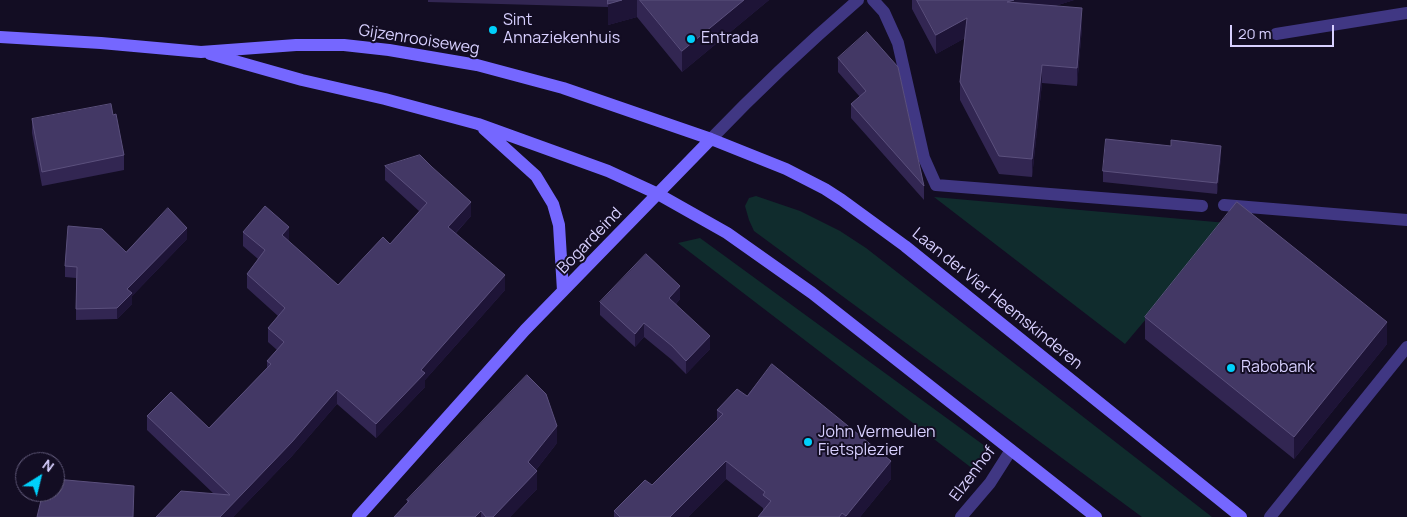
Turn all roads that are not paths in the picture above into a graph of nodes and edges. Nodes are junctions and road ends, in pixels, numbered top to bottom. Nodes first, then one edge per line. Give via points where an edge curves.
1 (858, 0) edge
2 (873, 0) edge
3 (1407, 13) edge
4 (1276, 34) dead end
5 (0, 38) edge
6 (201, 52) junction
7 (478, 124) junction
8 (711, 139) junction
9 (658, 194) junction
10 (1224, 205) dead end
11 (1202, 206) dead end
12 (1407, 220) edge
13 (563, 291) junction
14 (1407, 347) edge
15 (1011, 450) junction
16 (358, 517) edge
17 (961, 517) edge
18 (1096, 517) edge
19 (1241, 517) edge
20 (1270, 517) edge

1 - 8 street, Bogardeind via 766,82
2 - 11 street via 884,12 898,43 924,158 936,185
3 - 4 street
5 - 6 main road, Gijzenrooiseweg
6 - 7 main road, Gijzenrooiseweg
6 - 8 main road, Gijzenrooiseweg via 344,45 436,57 563,88
7 - 9 main road, Gijzenrooiseweg via 608,171
7 - 13 main road via 536,176 553,204 559,225
8 - 9 main road, Bogardeind
8 - 19 main road, Laan der Vier Heemskinderen via 786,169 866,218
9 - 13 main road, Bogardeind
9 - 15 main road via 727,233 812,293
10 - 12 street
13 - 16 main road, Bogardeind
14 - 20 street
15 - 17 street, Elzenhof via 990,483
15 - 18 main road

